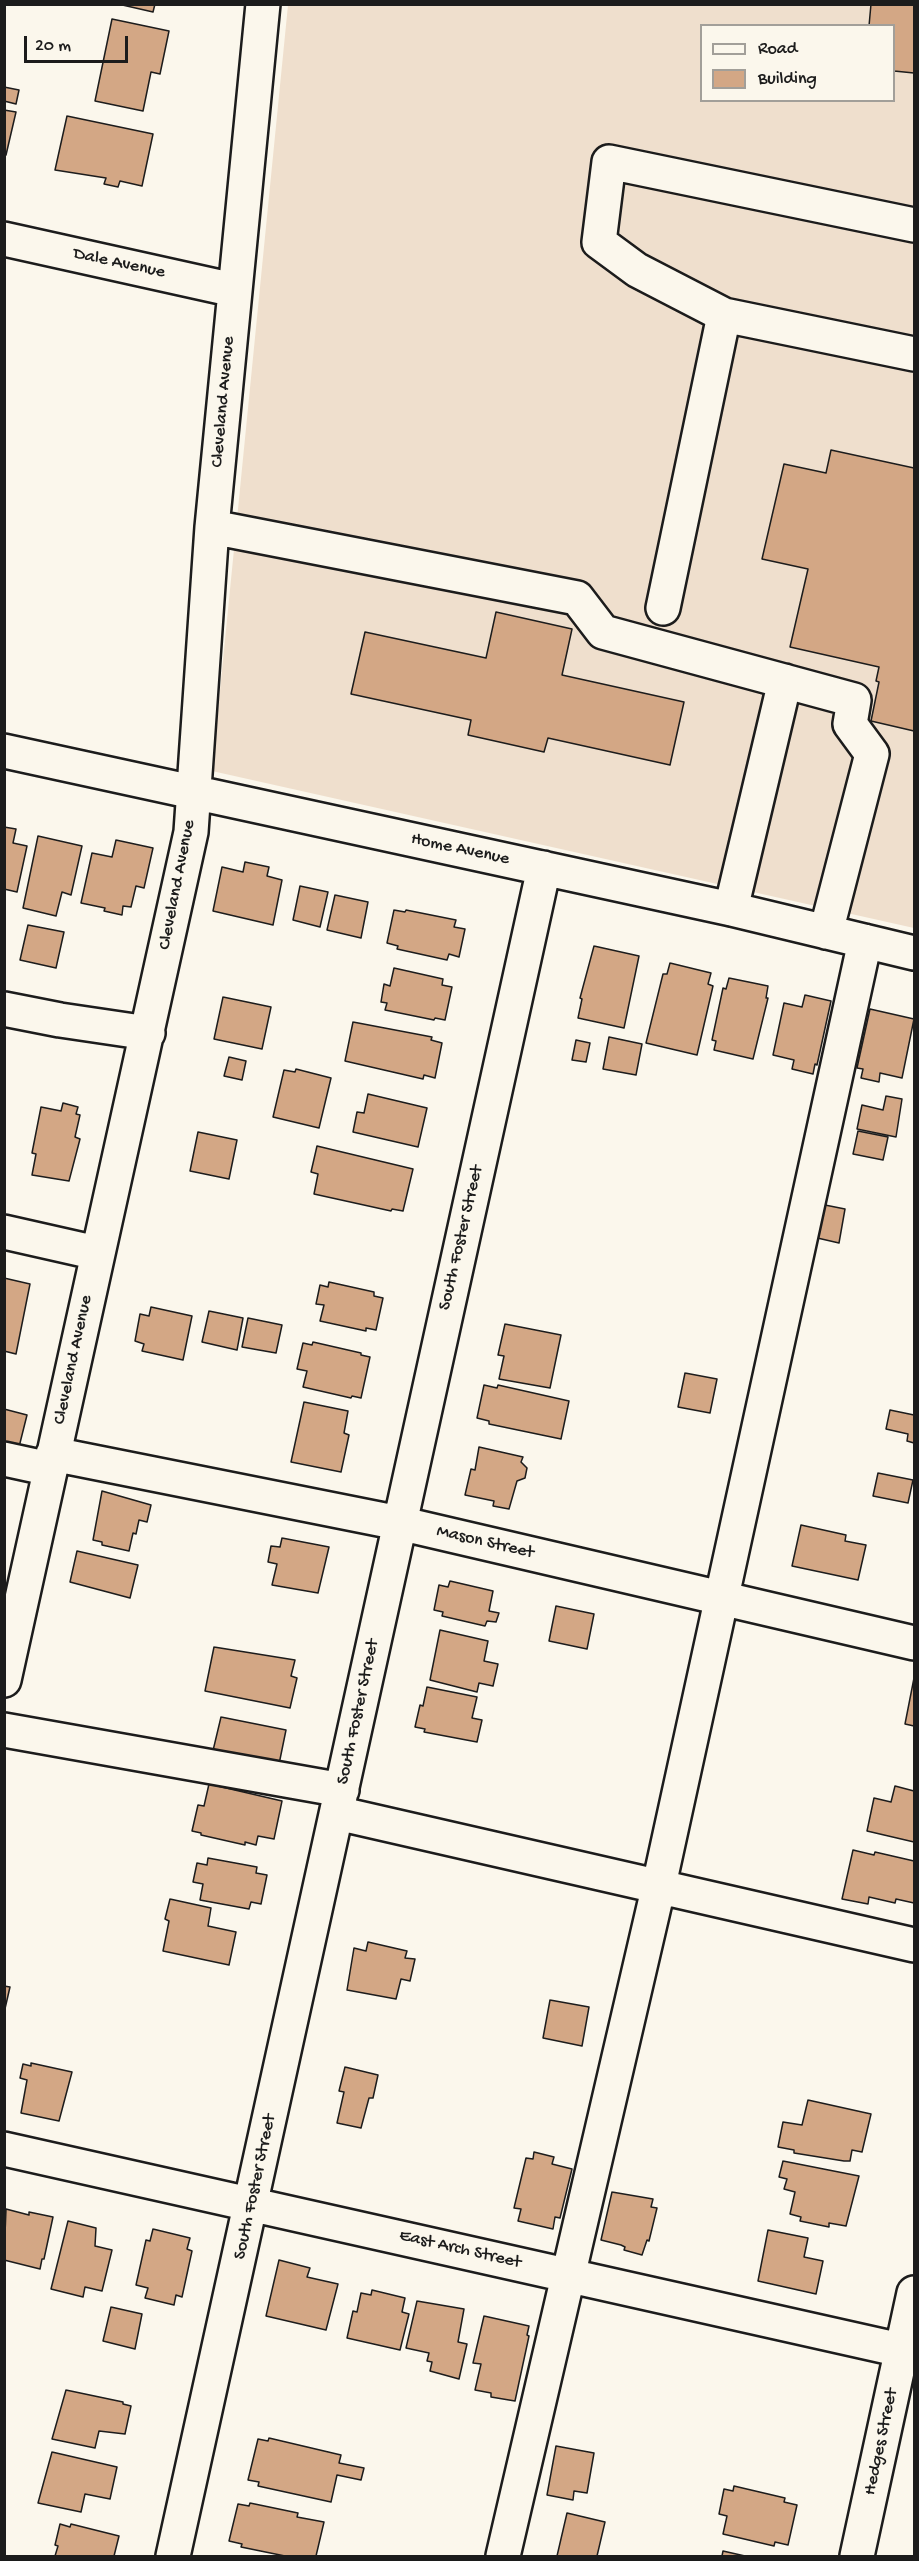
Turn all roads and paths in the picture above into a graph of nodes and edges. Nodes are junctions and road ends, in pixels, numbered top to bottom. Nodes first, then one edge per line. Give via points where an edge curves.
1 (263, 4) edge
2 (915, 225) edge
3 (4, 239) edge
4 (234, 290) junction
5 (724, 315) junction
6 (915, 354) edge
7 (212, 527) junction
8 (663, 608) dead end
9 (784, 681) junction
10 (4, 751) edge
11 (193, 793) junction
12 (544, 868) junction
13 (731, 909) junction
14 (826, 932) junction
15 (865, 941) junction
16 (915, 953) edge
17 (4, 1009) edge
18 (148, 1033) junction
19 (4, 1232) edge
20 (97, 1253) junction
21 (4, 1459) edge
22 (52, 1461) junction
23 (399, 1523) junction
24 (720, 1598) junction
25 (915, 1643) edge
26 (4, 1680) edge
27 (4, 1730) edge
28 (340, 1802) junction
29 (659, 1885) junction
30 (915, 1945) edge
31 (4, 2149) edge
32 (252, 2204) junction
33 (567, 2274) junction
34 (915, 2293) edge
35 (908, 2351) edge
36 (173, 2556) edge
37 (503, 2556) edge
38 (857, 2556) edge

1 - 4 street, Cleveland Avenue
2 - 5 street via 609,162 599,242 637,270
3 - 4 street, Dale Avenue
4 - 7 street, Cleveland Avenue
5 - 6 street
5 - 8 street
7 - 9 street via 577,598 603,632
7 - 11 street, Cleveland Avenue
9 - 13 street
9 - 14 street via 854,700 850,724 872,754
10 - 11 street, Home Avenue
11 - 12 street, Home Avenue
11 - 18 street, Cleveland Avenue via 191,832
12 - 13 street, Home Avenue
12 - 23 street, South Foster Street
13 - 14 street, Home Avenue
14 - 15 street, Home Avenue
15 - 16 street, Home Avenue
15 - 24 street
17 - 18 street
18 - 20 street, Cleveland Avenue
19 - 20 street
20 - 22 street, Cleveland Avenue
21 - 22 street, Mason Street
22 - 23 street, Mason Street
22 - 26 street, Cleveland Avenue
23 - 24 street, Mason Street
23 - 28 street, South Foster Street
24 - 25 street, Mason Street
24 - 29 street
27 - 28 street
28 - 29 street
28 - 32 street, South Foster Street
29 - 30 street
29 - 33 street
31 - 32 street, East Arch Street
32 - 33 street, East Arch Street
32 - 36 street, South Foster Street
33 - 35 street, East Arch Street
33 - 37 street
34 - 35 street, Hedges Street
35 - 38 street, Hedges Street

